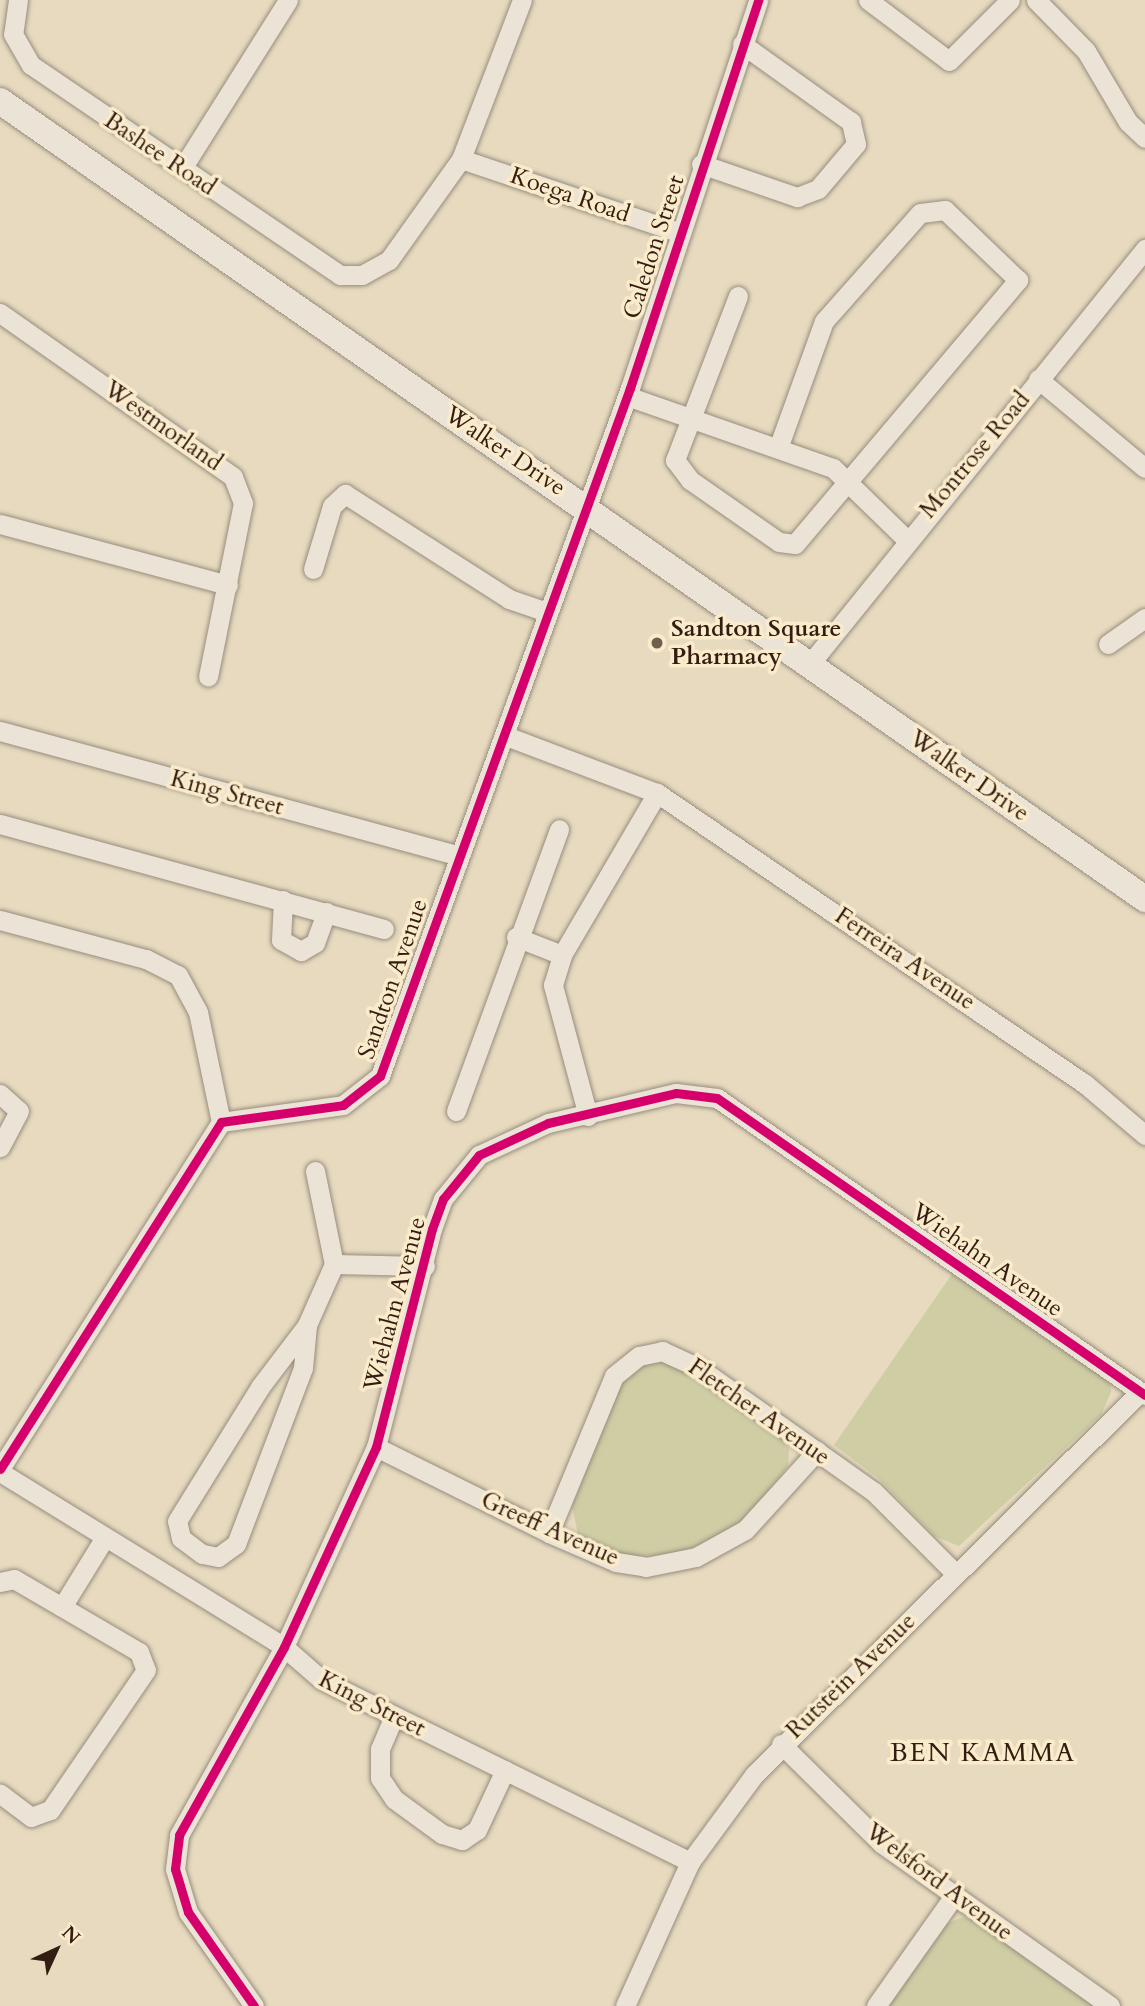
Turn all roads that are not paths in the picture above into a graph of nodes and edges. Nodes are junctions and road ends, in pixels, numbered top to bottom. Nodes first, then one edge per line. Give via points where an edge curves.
1 (18, 0) edge
2 (288, 0) edge
3 (522, 0) edge
4 (758, 0) edge
5 (867, 0) edge
6 (1010, 0) edge
7 (1036, 0) edge
8 (742, 44) junction
9 (0, 101) edge
10 (1145, 138) edge
11 (461, 159) junction
12 (701, 164) junction
13 (183, 167) junction
14 (678, 232) junction
15 (1145, 249) edge
16 (738, 296) dead end
17 (0, 313) edge
18 (1038, 379) junction
19 (626, 396) junction
20 (688, 421) junction
21 (778, 448) junction
22 (1145, 468) edge
23 (849, 485) junction
24 (584, 504) junction
25 (0, 524) edge
26 (906, 539) junction
27 (313, 569) dead end
28 (228, 586) junction
29 (548, 612) junction
30 (1145, 618) edge
31 (1108, 644) dead end
32 (809, 665) junction
33 (208, 676) dead end
34 (0, 731) edge
35 (506, 736) junction
36 (657, 793) junction
37 (0, 824) edge
38 (559, 829) dead end
39 (455, 855) junction
40 (1145, 899) edge
41 (283, 900) junction
42 (326, 912) junction
43 (0, 920) edge
44 (384, 929) dead end
45 (516, 937) junction
46 (562, 955) junction
47 (0, 1094) edge
48 (456, 1111) dead end
49 (588, 1116) junction
50 (221, 1122) junction
51 (1145, 1135) edge
52 (0, 1147) edge
53 (315, 1171) dead end
54 (334, 1264) junction
55 (425, 1266) junction
56 (307, 1325) junction
57 (1143, 1393) edge
58 (376, 1447) junction
59 (817, 1451) junction
60 (0, 1471) edge
61 (549, 1533) junction
62 (105, 1537) junction
63 (956, 1574) junction
64 (0, 1582) edge
65 (62, 1607) junction
66 (284, 1647) junction
67 (394, 1716) junction
68 (781, 1744) junction
69 (505, 1770) junction
70 (0, 1794) edge
71 (690, 1862) junction
72 (954, 1896) junction
73 (254, 2006) edge
74 (625, 2006) edge
75 (876, 2006) edge
76 (1110, 2006) edge

1 - 13 street, Bashee Road via 13,34 31,65
2 - 13 street
3 - 11 street
4 - 8 street, Caledon Street
5 - 6 street via 948,61
7 - 10 street via 1073,34 1128,122
8 - 12 street, Caledon Street
8 - 12 street via 851,122 856,144 818,188 797,197
9 - 24 street, Walker Drive
11 - 13 street, Bashee Road via 389,260 350,275 329,271
11 - 14 street, Koega Road
12 - 14 street, Caledon Street
14 - 19 street, Caledon Street
15 - 18 street, Montrose Road
16 - 20 street
17 - 28 street, Westmorland via 233,477 243,503
18 - 22 street
18 - 26 street, Montrose Road
19 - 20 street
19 - 24 street, Caledon Street
20 - 21 street
20 - 23 street via 675,460 680,472 784,544 802,541
21 - 23 street via 833,468
21 - 23 street via 824,321 910,220 926,209 945,210 1012,269 1017,285
23 - 26 street
24 - 29 street, Sandton Avenue
24 - 32 street, Walker Drive
25 - 28 street
26 - 32 street, Montrose Road
27 - 29 street via 332,506 345,494 509,599
28 - 33 street, Westmorland
29 - 35 street, Sandton Avenue
30 - 31 street
32 - 40 street, Walker Drive
34 - 39 street, King Street
35 - 36 street, Ferreira Avenue
35 - 39 street, Sandton Avenue
36 - 46 street
36 - 51 street, Ferreira Avenue via 1085,1084
37 - 41 street
38 - 45 street
39 - 50 street, Sandton Avenue via 387,1059 371,1087 343,1105
41 - 42 street
41 - 42 street via 281,940 301,951 315,943
42 - 44 street
43 - 50 street via 146,959 178,975 198,1012
45 - 46 street
45 - 48 street
46 - 49 street via 554,999
47 - 52 street via 19,1111
49 - 55 street, Wiehahn Avenue via 513,1135 479,1155 443,1199
49 - 57 street, Wiehahn Avenue via 676,1093 717,1098
50 - 60 street
53 - 54 street
54 - 55 street
54 - 56 street
55 - 58 street, Wiehahn Avenue
56 - 56 street via 260,1387 177,1521 181,1538 202,1554 218,1557 236,1544 303,1368 311,1336
57 - 63 street, Rutstein Avenue
58 - 61 street, Greeff Avenue
58 - 66 street, Wiehahn Avenue
59 - 61 street, Greeff Avenue via 745,1530 671,1565 616,1562
59 - 61 street, Fletcher Avenue via 676,1354 649,1353 614,1376
59 - 63 street, Fletcher Avenue via 874,1492
60 - 62 street, King Street
62 - 65 street
62 - 66 street, King Street
63 - 68 street, Rutstein Avenue
64 - 65 street via 14,1579
65 - 70 street via 139,1652 146,1670 50,1810 31,1817
66 - 67 street, King Street via 308,1672
66 - 73 street, Wiehahn Avenue via 184,1818 175,1870 188,1912
67 - 69 street, King Street
67 - 69 street via 380,1749 380,1778 394,1799 442,1834 462,1840 477,1830
68 - 71 street, Rutstein Avenue
68 - 72 street, Welsford Avenue via 881,1843
69 - 71 street, King Street
71 - 74 street, Rutstein Avenue
72 - 75 street
72 - 76 street, Welsford Avenue

